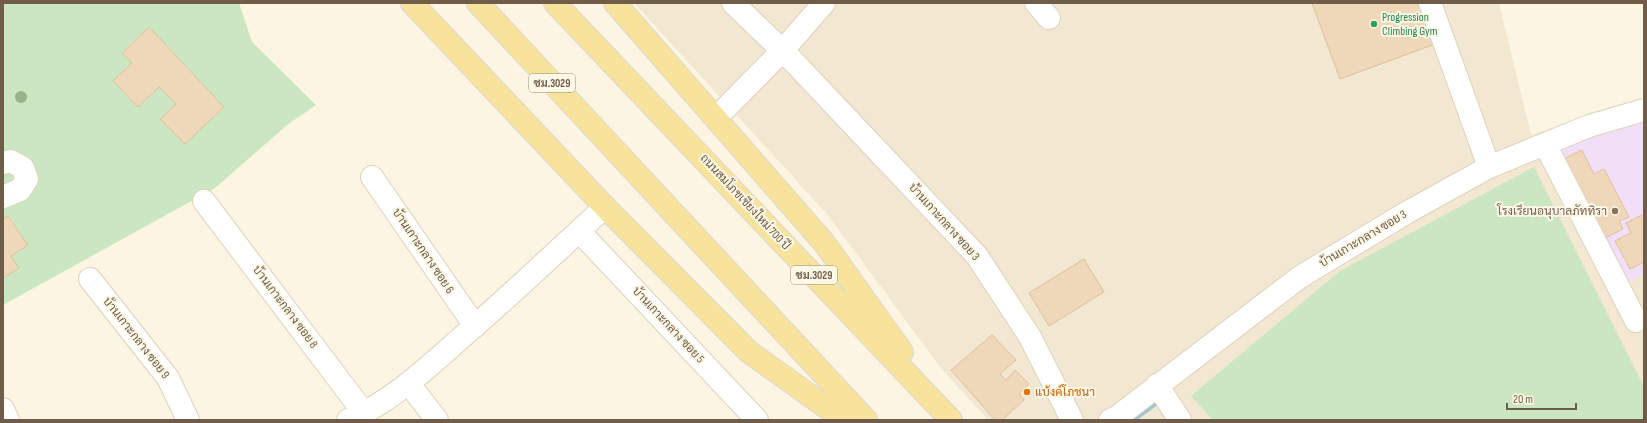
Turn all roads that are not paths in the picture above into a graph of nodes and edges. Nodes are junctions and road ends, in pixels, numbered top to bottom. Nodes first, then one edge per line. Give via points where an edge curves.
1 (412, 3) edge
2 (478, 3) edge
3 (555, 3) edge
4 (615, 3) edge
5 (733, 3) edge
6 (824, 3) edge
7 (1430, 3) edge
8 (783, 50) junction
9 (1644, 110) edge
10 (716, 118) junction
11 (1545, 144) junction
12 (3, 163) edge
13 (1489, 167) junction
14 (372, 177) dead end
15 (3, 197) edge
16 (204, 201) dead end
17 (605, 207) junction
18 (579, 231) junction
19 (90, 279) dead end
20 (1636, 322) dead end
21 (474, 326) junction
22 (409, 384) junction
23 (1157, 386) junction
24 (3, 409) edge
25 (356, 417) edge
26 (8, 420) edge
27 (188, 420) edge
28 (437, 420) edge
29 (757, 420) edge
30 (844, 420) edge
31 (866, 420) edge
32 (951, 420) edge
33 (1072, 420) edge
34 (1110, 420) edge
35 (1180, 420) edge

1 - 17 main road
2 - 31 main road, ชม.3029
3 - 32 main road, ถนนสมโภชเชียงใหม่ 700 ปี / ชม.3029
4 - 10 main road
5 - 8 street, บ้านเกาะกลาง ซอย 3
6 - 8 street
7 - 13 street
8 - 10 street
8 - 33 street, บ้านเกาะกลาง ซอย 3 via 977,256 1030,337
9 - 11 street, บ้านเกาะกลาง ซอย 3 via 1589,126
10 - 32 main road via 825,244
11 - 13 street, บ้านเกาะกลาง ซอย 3
11 - 20 street
12 - 15 street via 12,161 23,168 27,179 20,190
13 - 23 street, บ้านเกาะกลาง ซอย 3 via 1300,277
14 - 21 street, บ้านเกาะกลาง ซอย 6
16 - 25 street, บ้านเกาะกลาง ซอย 8
17 - 18 street
17 - 30 main road via 749,352
18 - 21 street
18 - 29 street, บ้านเกาะกลาง ซอย 5
19 - 27 street, บ้านเกาะกลาง ซอย 9 via 168,378
21 - 22 street
22 - 25 street
22 - 28 street
23 - 34 street, บ้านเกาะกลาง ซอย 3
23 - 35 street
24 - 26 street

